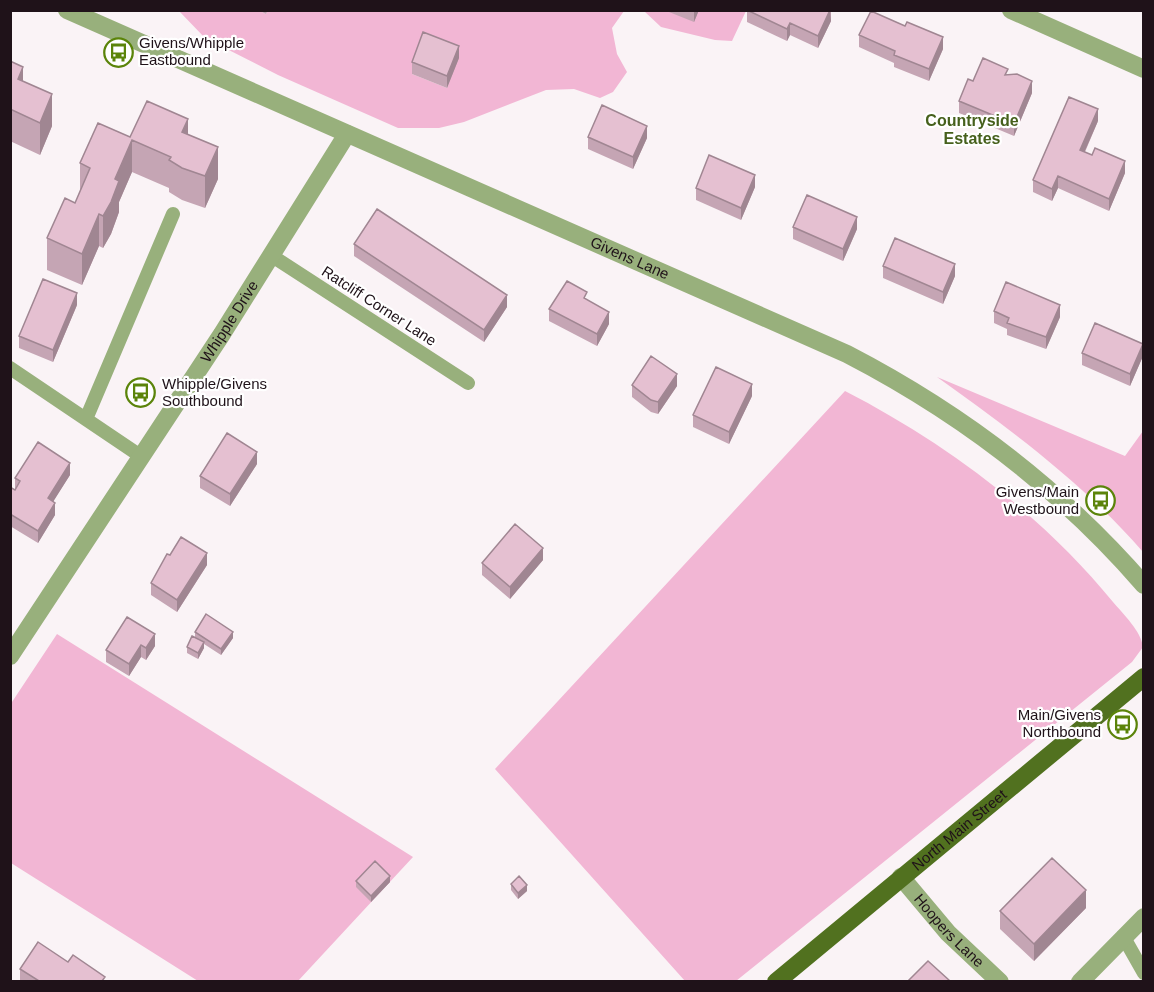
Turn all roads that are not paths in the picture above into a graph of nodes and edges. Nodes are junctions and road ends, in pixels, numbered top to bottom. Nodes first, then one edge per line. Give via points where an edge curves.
1 (66, 10) edge
2 (1011, 10) edge
3 (1143, 69) edge
4 (347, 134) junction
5 (173, 214) dead end
6 (272, 256) junction
7 (10, 368) edge
8 (468, 383) dead end
9 (86, 419) junction
10 (142, 457) junction
11 (1143, 585) edge
12 (10, 656) edge
13 (1143, 677) edge
14 (901, 877) junction
15 (1143, 917) edge
16 (1123, 936) junction
17 (1143, 973) edge
18 (776, 981) edge
19 (1000, 981) edge
20 (1080, 981) edge

1 - 4 street, Givens Lane
2 - 3 street
4 - 6 street, Whipple Drive
4 - 11 street, Givens Lane via 847,354 891,377 945,409 1013,458 1070,507
5 - 9 lane
6 - 8 lane, Ratcliff Corner Lane
6 - 10 street, Whipple Drive
7 - 9 lane
9 - 10 lane
10 - 12 street, Whipple Drive
13 - 14 main road, North Main Street
14 - 18 main road, North Main Street
14 - 19 street, Hoopers Lane via 948,933
15 - 16 street
16 - 17 lane
16 - 20 street

